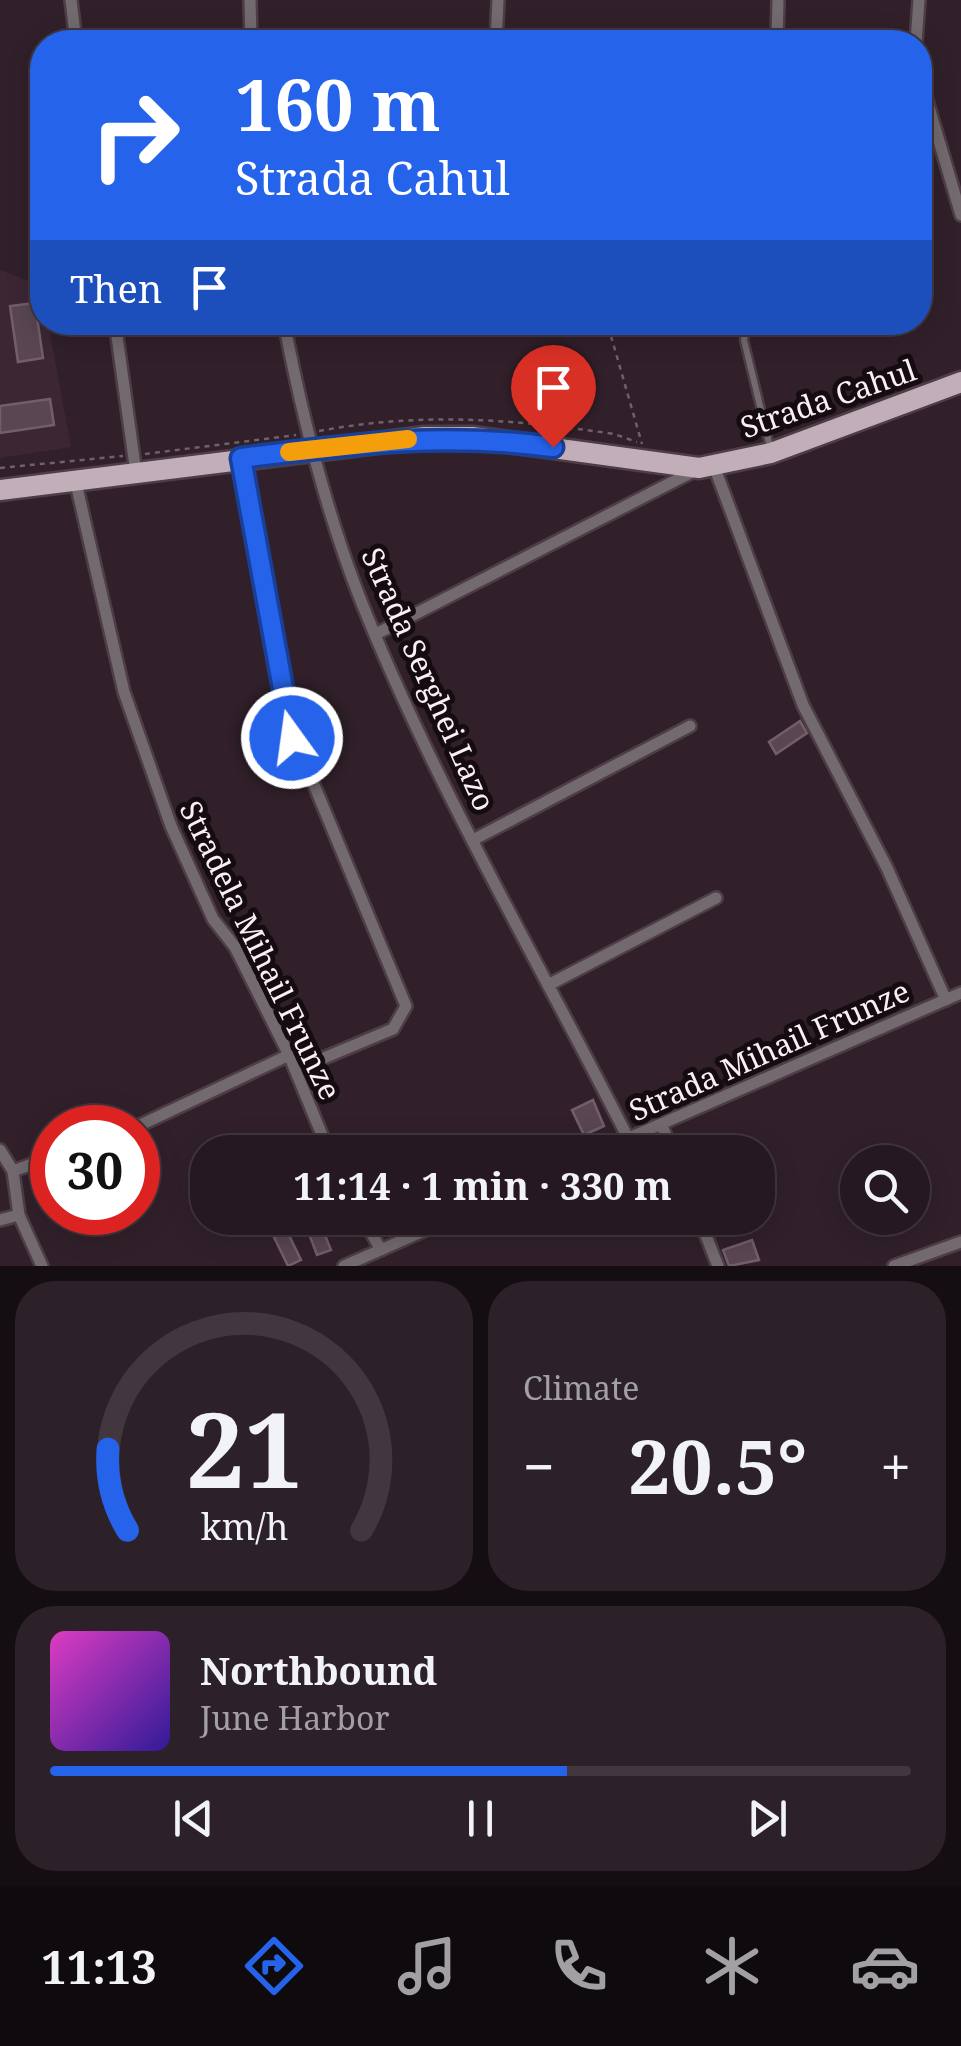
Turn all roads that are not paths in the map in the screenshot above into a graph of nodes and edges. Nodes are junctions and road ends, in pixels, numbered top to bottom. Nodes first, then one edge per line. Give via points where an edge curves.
1 (71, 0) edge
2 (250, 0) edge
3 (498, 0) edge
4 (778, 0) edge
5 (918, 0) edge
6 (75, 30) edge
7 (251, 30) edge
8 (497, 30) edge
9 (778, 30) edge
10 (917, 30) edge
11 (932, 117) edge
12 (961, 215) edge
13 (117, 335) edge
14 (287, 335) edge
15 (745, 335) edge
16 (961, 382) edge
17 (314, 449) junction
18 (771, 454) junction
19 (241, 458) junction
20 (707, 467) junction
21 (136, 473) junction
22 (75, 480) junction
23 (0, 490) edge
24 (376, 634) junction
25 (690, 726) dead end
26 (473, 840) junction
27 (716, 898) dead end
28 (550, 984) junction
29 (961, 993) edge
30 (946, 1000) junction
31 (289, 1055) junction
32 (295, 1070) junction
33 (160, 1116) edge
34 (662, 1126) junction
35 (322, 1135) edge
36 (626, 1135) edge
37 (636, 1135) edge
38 (666, 1135) edge
39 (0, 1150) edge
40 (30, 1165) edge
41 (13, 1171) junction
42 (19, 1214) junction
43 (0, 1220) edge
44 (373, 1235) edge
45 (416, 1235) edge
46 (706, 1235) edge
47 (961, 1242) edge
48 (382, 1250) junction
49 (42, 1266) edge
50 (344, 1266) edge
51 (718, 1266) edge
52 (894, 1266) edge

1 - 6 street
2 - 7 street
3 - 8 street
4 - 9 street
5 - 10 street
11 - 12 street
13 - 21 street
14 - 17 street, Strada Serghei Lazo
15 - 18 lane
16 - 18 main road, Strada Cahul
17 - 19 main road, Strada Cahul
17 - 20 main road, Strada Cahul via 472,437
17 - 24 street, Strada Serghei Lazo
18 - 20 main road, Strada Cahul
19 - 21 main road, Strada Cahul
19 - 32 street via 289,727 406,1006 393,1029
20 - 24 street
20 - 30 street via 803,704
21 - 22 main road, Strada Cahul
22 - 23 main road, Strada Cahul
22 - 31 street, Stradela Mihail Frunze via 124,692 171,826
24 - 26 street, Strada Serghei Lazo
25 - 26 street
26 - 28 street, Strada Serghei Lazo
27 - 28 street
28 - 36 street, Strada Serghei Lazo
29 - 30 street, Strada Mihail Frunze
30 - 34 street, Strada Mihail Frunze
31 - 32 street, Stradela Mihail Frunze
31 - 33 street
32 - 35 street, Stradela Mihail Frunze
34 - 37 street, Strada Mihail Frunze
34 - 38 street
39 - 41 street
40 - 41 street
41 - 42 street
42 - 43 street
42 - 49 street
44 - 48 street
45 - 48 street
46 - 51 street
47 - 52 street
48 - 50 street

